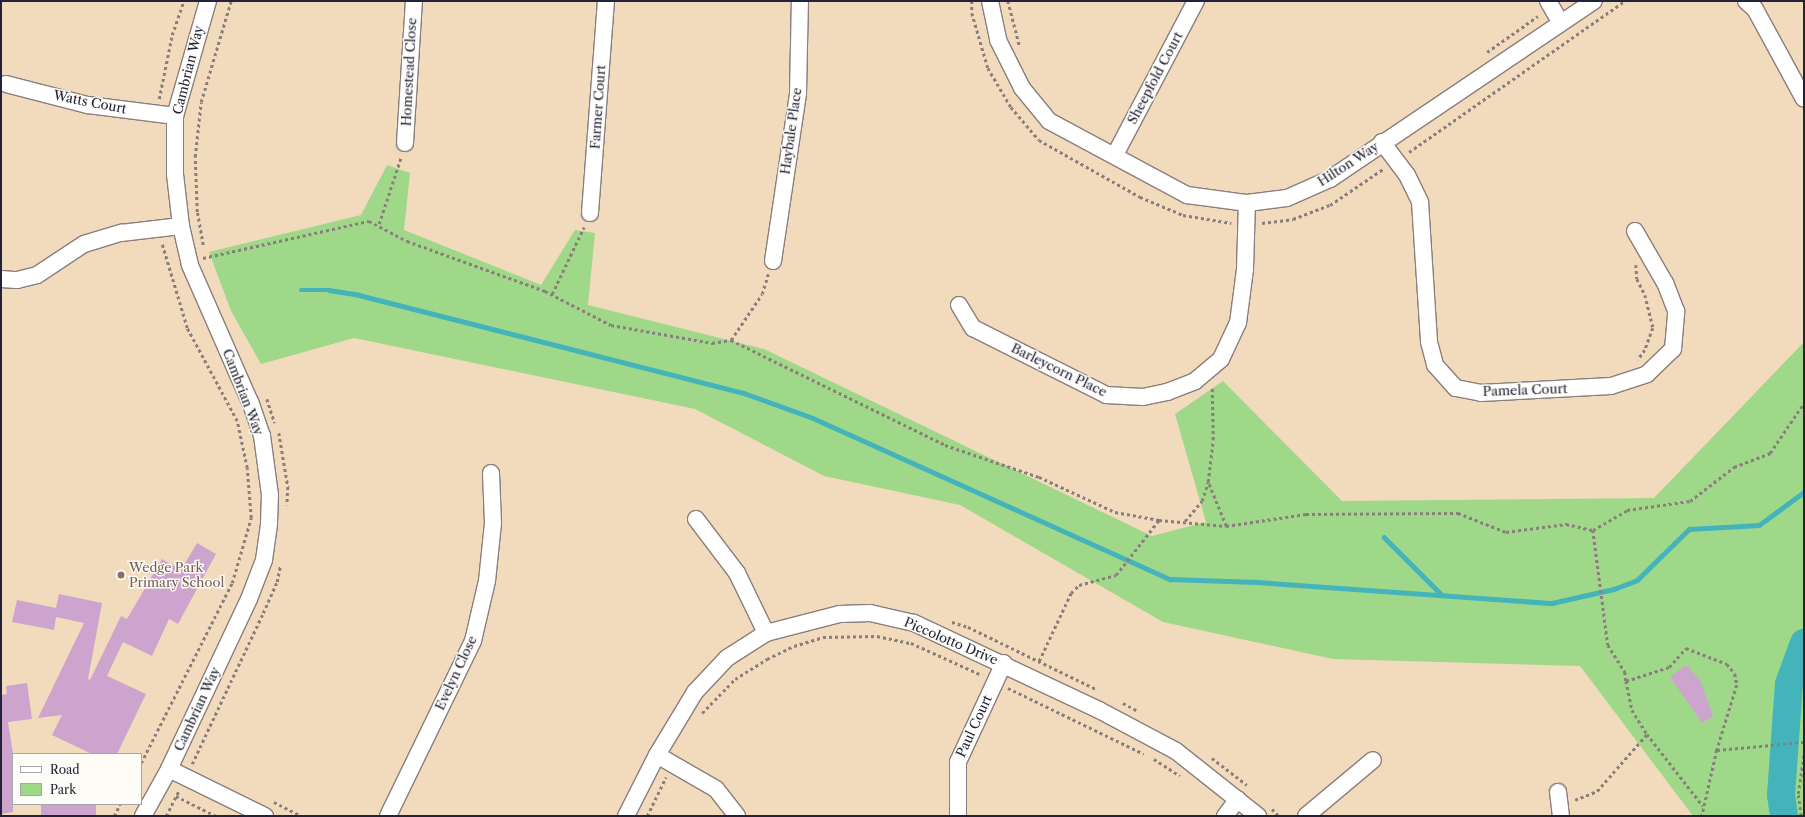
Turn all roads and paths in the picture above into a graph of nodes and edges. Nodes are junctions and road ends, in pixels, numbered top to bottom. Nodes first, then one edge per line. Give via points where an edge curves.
1 (184, 1) edge
2 (208, 1) edge
3 (231, 1) edge
4 (414, 1) edge
5 (606, 1) edge
6 (800, 1) edge
7 (972, 1) edge
8 (990, 1) edge
9 (1008, 1) edge
10 (1196, 1) edge
11 (1594, 1) edge
12 (1625, 1) edge
13 (1746, 1) edge
14 (1549, 4) edge
15 (1560, 22) junction
16 (1023, 54) dead end
17 (1484, 55) dead end
18 (6, 84) dead end
19 (1804, 99) edge
20 (159, 114) junction
21 (175, 116) junction
22 (1382, 142) junction
23 (405, 143) joint
24 (1115, 155) junction
25 (1405, 157) junction
26 (1247, 203) junction
27 (590, 213) joint
28 (1246, 223) junction
29 (379, 224) junction
30 (181, 226) junction
31 (162, 228) junction
32 (1635, 231) dead end
33 (205, 258) junction
34 (1636, 259) dead end
35 (189, 261) junction
36 (773, 261) joint
37 (208, 265) dead end
38 (1, 279) edge
39 (552, 294) junction
40 (959, 305) dead end
41 (731, 340) junction
42 (1633, 366) dead end
43 (1212, 367) junction
44 (264, 394) dead end
45 (1804, 403) edge
46 (491, 473) dead end
47 (1208, 482) junction
48 (286, 510) dead end
49 (696, 519) dead end
50 (1159, 520) junction
51 (1185, 521) junction
52 (1226, 526) junction
53 (1593, 530) junction
54 (281, 558) dead end
55 (946, 620) dead end
56 (766, 633) junction
57 (1039, 661) junction
58 (1004, 664) junction
59 (995, 681) junction
60 (1626, 681) junction
61 (1099, 691) dead end
62 (1119, 701) dead end
63 (1139, 712) dead end
64 (697, 718) dead end
65 (1647, 734) junction
66 (1804, 742) edge
67 (1717, 750) junction
68 (1804, 754) edge
69 (657, 755) junction
70 (1146, 755) dead end
71 (1210, 756) dead end
72 (1152, 757) dead end
73 (1373, 760) dead end
74 (142, 761) edge
75 (673, 764) junction
76 (169, 769) junction
77 (186, 777) junction
78 (1184, 779) dead end
79 (1252, 790) dead end
80 (176, 796) junction
81 (1238, 799) junction
82 (120, 805) edge
83 (1560, 805) edge
84 (1704, 807) junction
85 (1263, 811) edge
86 (114, 816) edge
87 (142, 816) edge
88 (166, 816) edge
89 (216, 816) edge
90 (265, 816) edge
91 (388, 816) edge
92 (626, 816) edge
93 (647, 816) edge
94 (737, 816) edge
95 (958, 816) edge
96 (1225, 816) edge
97 (1279, 816) edge
98 (1306, 816) edge
99 (1702, 816) edge
100 (1801, 816) edge

1 - 20 path via 172,35 159,92
2 - 21 street, Cambrian Way
3 - 33 path via 200,102 195,157 197,212
4 - 23 street, Homestead Close
5 - 27 street, Farmer Court
6 - 36 street, Haybale Place via 798,93
7 - 28 path via 972,13 988,68 1011,107 1039,140 1140,197 1183,215 1222,223
8 - 24 street, Hilton Way via 998,40 1022,88 1049,121
9 - 16 path
10 - 24 street, Sheepfold Court
11 - 15 street, Hilton Way
12 - 25 path
13 - 19 street via 1755,9
14 - 15 street
14 - 17 path
15 - 22 street, Hilton Way
18 - 20 street, Watts Court via 88,104
20 - 21 street, Watts Court
21 - 30 street, Cambrian Way via 174,174
22 - 25 street, Pamela Court
22 - 26 street, Hilton Way via 1330,179 1287,198
23 - 29 path
24 - 26 street, Hilton Way via 1187,195
25 - 28 path via 1330,205 1294,219
25 - 32 street, Pamela Court via 1407,175 1420,202 1429,342 1435,365 1456,388 1481,393 1611,386 1647,374 1673,349 1676,311 1665,283
26 - 28 street, Barleycorn Place
27 - 39 path
28 - 43 street, Barleycorn Place via 1245,269 1238,323 1221,359
29 - 33 path via 360,222
29 - 39 path via 406,241 506,275
30 - 31 street
30 - 35 street, Cambrian Way
31 - 38 street via 121,233 84,244 37,275 17,280
31 - 74 path via 162,245 187,328 237,421 247,468 251,518 232,582
33 - 35 path
33 - 37 path
34 - 42 path via 1637,279 1645,295 1653,328 1645,350
35 - 76 street, Cambrian Way via 196,285 250,402 262,436 270,495 269,523 264,560 249,598
36 - 41 path via 762,294
39 - 41 path via 611,325 712,343
40 - 43 street, Barleycorn Place via 973,328 1106,395 1143,397 1167,392 1195,381
41 - 50 path via 945,445 1039,477 1115,512
43 - 47 path via 1213,440
44 - 48 path via 271,408 283,449 288,487
45 - 53 path via 1770,454 1734,468 1690,501 1627,510
46 - 91 street, Evelyn Close via 493,523 488,574 473,641
47 - 51 path via 1202,501
47 - 52 path
49 - 56 street via 737,573
50 - 51 path
50 - 57 path via 1116,575 1079,585 1071,593
51 - 52 path
52 - 53 path via 1306,514 1458,513 1506,532 1566,524
53 - 60 path via 1608,645 1625,672
54 - 77 path via 277,582
55 - 57 path via 968,627
56 - 58 street, Piccolotto Drive via 840,614 870,613 914,623
56 - 69 street, Piccolotto Drive via 727,658 695,692
57 - 61 path
58 - 59 street, Paul Court
58 - 81 street, Piccolotto Drive via 1176,751
59 - 64 path via 911,643 877,636 823,637 794,646 767,659 735,680
59 - 70 path
59 - 95 street, Paul Court via 958,762
60 - 65 path via 1632,710
60 - 67 path via 1669,667 1686,648 1727,664 1735,674 1737,685
62 - 63 path
65 - 83 path via 1597,791
65 - 84 path
66 - 67 path
67 - 84 path
68 - 100 path via 1798,794
69 - 75 street
69 - 92 street, Piccolotto Drive
71 - 79 path
72 - 78 path
73 - 98 street
75 - 93 path
75 - 94 street via 716,789
76 - 77 street
76 - 87 street, Cambrian Way
77 - 80 path
77 - 90 street
80 - 88 path
80 - 89 path
81 - 85 street, Piccolotto Drive
81 - 96 street
82 - 86 path
84 - 99 path
85 - 97 path

